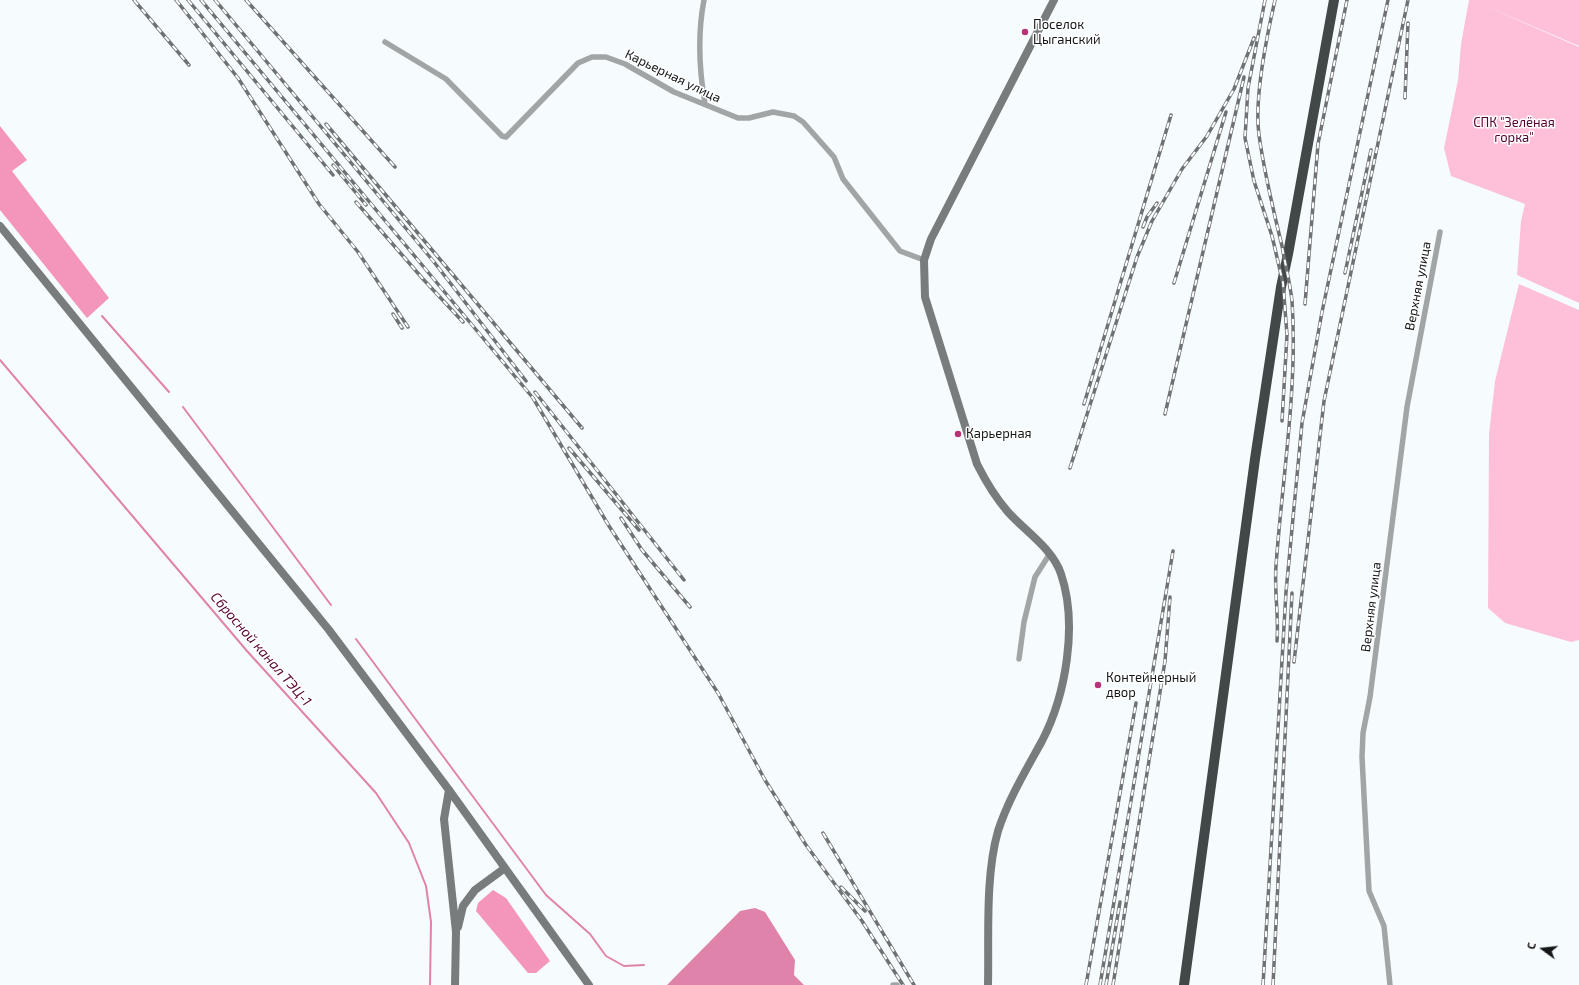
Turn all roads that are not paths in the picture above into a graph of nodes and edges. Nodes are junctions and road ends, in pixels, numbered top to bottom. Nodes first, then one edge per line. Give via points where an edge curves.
1 (704, 0) edge
2 (1054, 0) edge
3 (1334, 0) edge
4 (385, 42) dead end
5 (705, 104) junction
6 (0, 226) edge
7 (1440, 232) dead end
8 (924, 260) junction
9 (1049, 555) junction
10 (1019, 659) dead end
11 (449, 790) junction
12 (505, 868) junction
13 (456, 932) junction
14 (455, 985) edge
15 (589, 985) edge
16 (988, 985) edge
17 (1184, 985) edge
18 (1390, 985) edge

1 - 5 street via 699,32 700,70
2 - 8 main road via 931,239
3 - 17 highway via 1281,286
4 - 5 street, Карьерная улица via 446,79 502,136 506,137 578,63 592,57 606,57 625,64 674,92
5 - 8 street, Карьерная улица via 738,118 773,112 794,116 804,122 834,157 843,179 900,251
6 - 11 main road via 329,630
7 - 18 street, Верхняя улица via 1407,407 1363,741 1369,891 1384,926
8 - 9 main road via 926,297 977,464 989,489
9 - 10 street via 1035,577 1024,622
9 - 16 main road via 1061,572 1068,602 1068,644 1056,707 1009,804 994,848
11 - 12 main road
11 - 13 main road via 444,819
12 - 13 main road via 475,890 464,906
12 - 15 main road
13 - 14 main road

